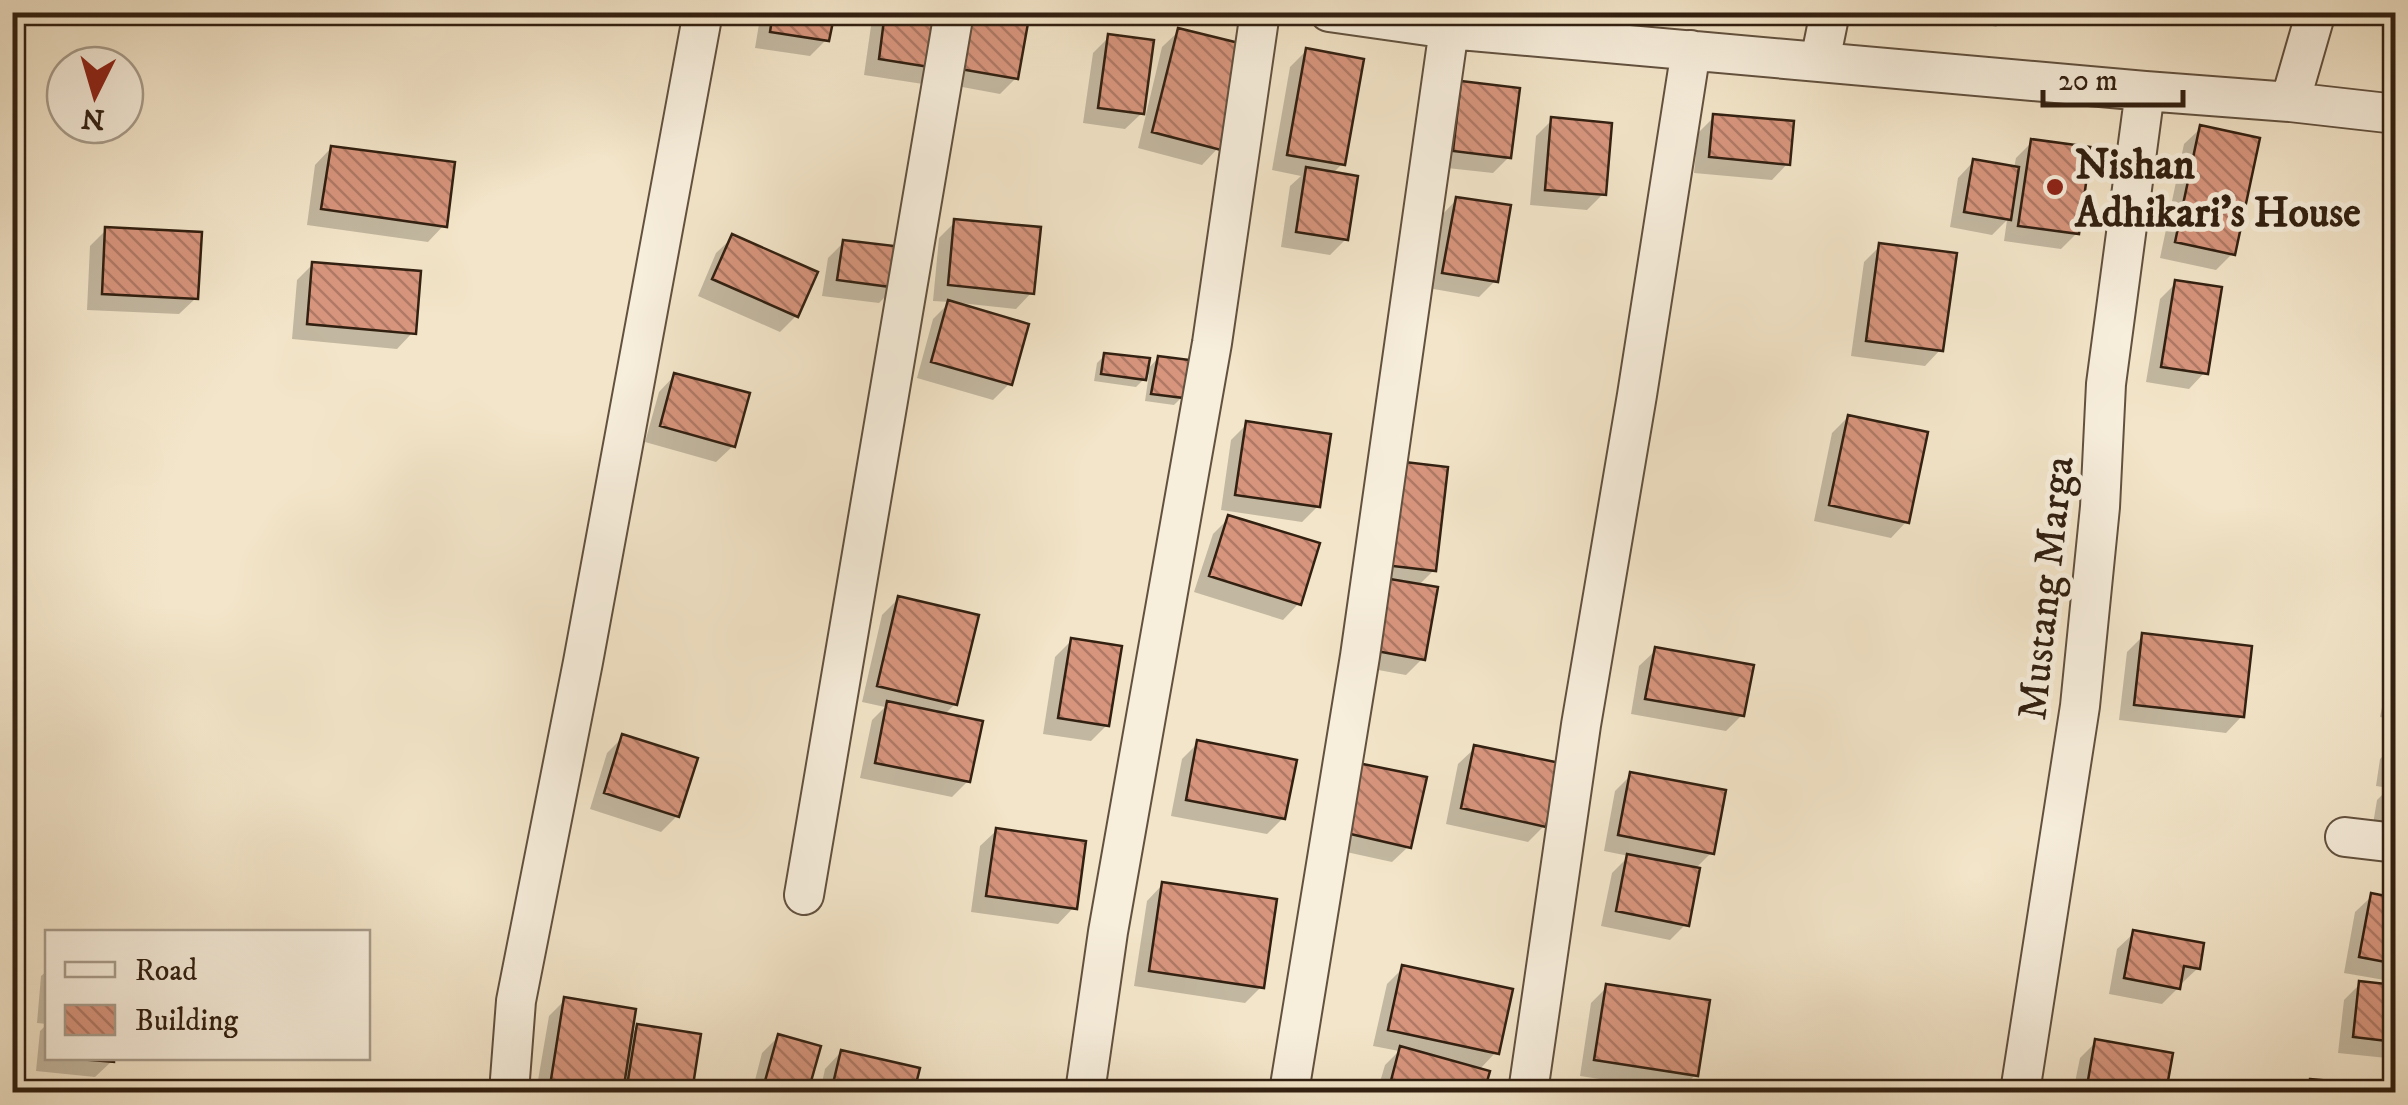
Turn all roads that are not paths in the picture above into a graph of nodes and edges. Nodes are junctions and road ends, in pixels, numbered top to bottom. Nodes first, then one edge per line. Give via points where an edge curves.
1 (704, 12) edge
2 (954, 12) edge
3 (1260, 12) edge
4 (1329, 12) edge
5 (1830, 12) edge
6 (2316, 12) edge
7 (1448, 29) junction
8 (1691, 50) junction
9 (1820, 60) junction
10 (2145, 92) junction
11 (2290, 102) junction
12 (2396, 114) edge
13 (2345, 837) dead end
14 (2396, 843) edge
15 (804, 895) dead end
16 (509, 1092) edge
17 (1084, 1092) edge
18 (1289, 1092) edge
19 (1528, 1092) edge
20 (2020, 1092) edge

1 - 16 street via 516,1001
2 - 15 street
3 - 17 street via 1212,343
4 - 7 street
5 - 9 street
6 - 11 street
7 - 8 street
7 - 18 street via 1360,656
8 - 9 street
8 - 19 street
9 - 10 street
10 - 11 street
10 - 20 street, Mustang Marga via 2106,384 2080,706
11 - 12 street
13 - 14 street

